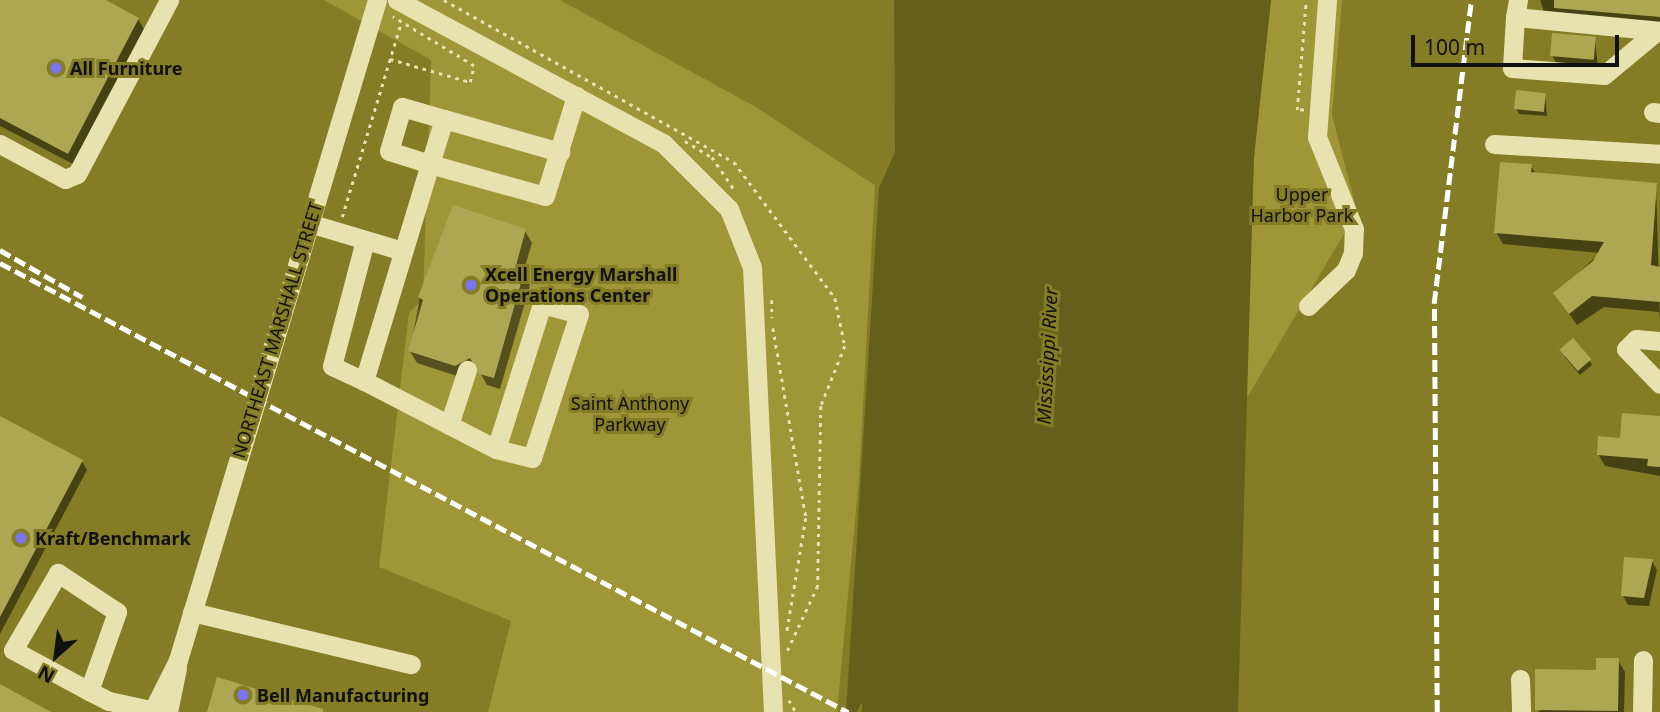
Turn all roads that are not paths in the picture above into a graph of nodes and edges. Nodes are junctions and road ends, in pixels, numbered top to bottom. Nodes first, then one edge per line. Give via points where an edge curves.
1 (169, 0) edge
2 (377, 0) edge
3 (1327, 0) edge
4 (394, 8) edge
5 (1516, 9) edge
6 (1659, 31) edge
7 (576, 96) junction
8 (444, 119) junction
9 (0, 144) edge
10 (1494, 144) dead end
11 (559, 152) junction
12 (1660, 154) edge
13 (430, 163) junction
14 (309, 223) junction
15 (365, 240) junction
16 (403, 251) junction
17 (1308, 306) dead end
18 (1660, 341) edge
19 (467, 370) dead end
20 (364, 382) junction
21 (1660, 384) edge
22 (449, 425) junction
23 (496, 449) junction
24 (192, 612) junction
25 (1643, 660) dead end
26 (411, 664) dead end
27 (1521, 679) dead end
28 (89, 691) junction
29 (158, 712) edge
30 (773, 712) edge
31 (1521, 712) edge
32 (1642, 712) edge

1 - 9 street via 77,174 65,178
2 - 14 street, NORTHEAST MARSHALL STREET
3 - 17 street via 1317,137 1354,229 1353,253 1340,277
4 - 7 street
5 - 6 street
5 - 6 street via 1511,68 1604,75
7 - 11 street
7 - 30 street via 663,143 707,181 729,209 752,267
8 - 11 street
8 - 13 street
8 - 13 street via 402,107 389,151
10 - 12 street
11 - 13 street via 545,196
13 - 16 street
14 - 15 street
14 - 24 street, NORTHEAST MARSHALL STREET
15 - 16 street
15 - 20 street via 332,366
16 - 20 street
18 - 21 street via 1636,339 1626,349
19 - 22 street
20 - 22 street
22 - 23 street
23 - 23 street via 520,460 539,449 579,314 542,304
24 - 26 street
24 - 29 street, NORTHEAST MARSHALL STREET
25 - 32 street
27 - 31 street
28 - 28 street via 13,650 58,573 117,612
28 - 29 street

